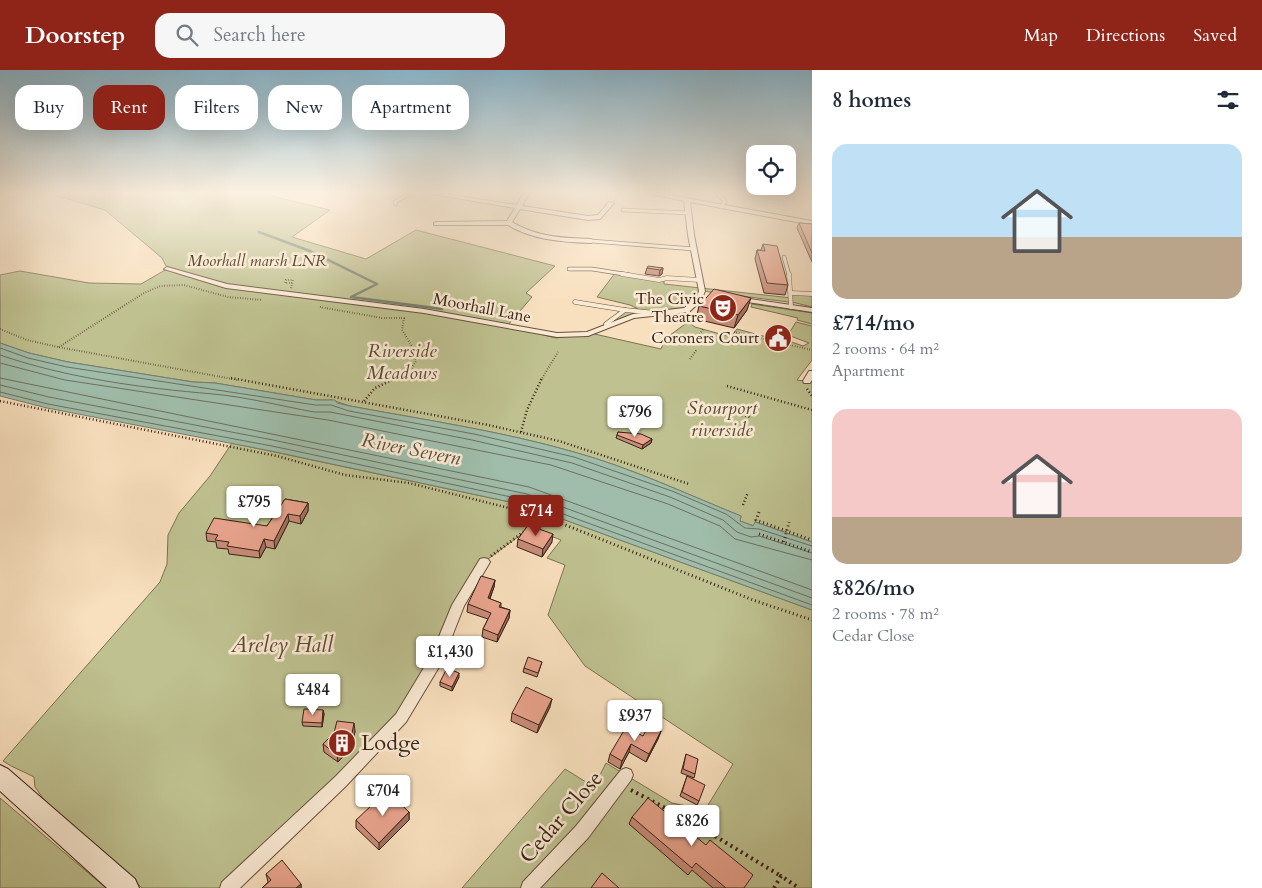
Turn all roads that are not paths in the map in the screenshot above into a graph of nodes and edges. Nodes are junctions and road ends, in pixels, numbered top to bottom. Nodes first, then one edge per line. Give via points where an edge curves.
1 (520, 230) edge
2 (691, 230) edge
3 (591, 241) joint
4 (694, 249) junction
5 (784, 257) dead end
6 (167, 269) dead end
7 (569, 269) dead end
8 (699, 280) junction
9 (702, 293) junction
10 (792, 293) junction
11 (812, 294) edge
12 (711, 295) edge
13 (731, 298) edge
14 (575, 302) dead end
15 (791, 307) junction
16 (624, 310) junction
17 (812, 310) edge
18 (656, 313) junction
19 (606, 324) junction
20 (812, 373) edge
21 (807, 381) dead end
22 (484, 562) road end
23 (0, 776) edge
24 (623, 780) road end
25 (126, 888) edge
26 (228, 888) edge
27 (529, 888) edge

1 - 3 street via 547,238
2 - 4 street
3 - 4 lane
4 - 8 street
5 - 10 lane
6 - 19 street, Moorhall Lane via 220,285 419,310 544,334 590,336
7 - 8 lane via 592,269 659,280
8 - 9 street
9 - 12 street
9 - 18 street, Moorhall Lane via 699,300 686,310
10 - 11 lane
10 - 15 lane
13 - 15 street
14 - 16 lane
15 - 17 street
16 - 18 lane
16 - 19 lane
18 - 19 street, Moorhall Lane
20 - 21 street
22 - 26 street via 458,605 433,666 402,718
23 - 25 street
24 - 27 street, Cedar Close via 582,832

